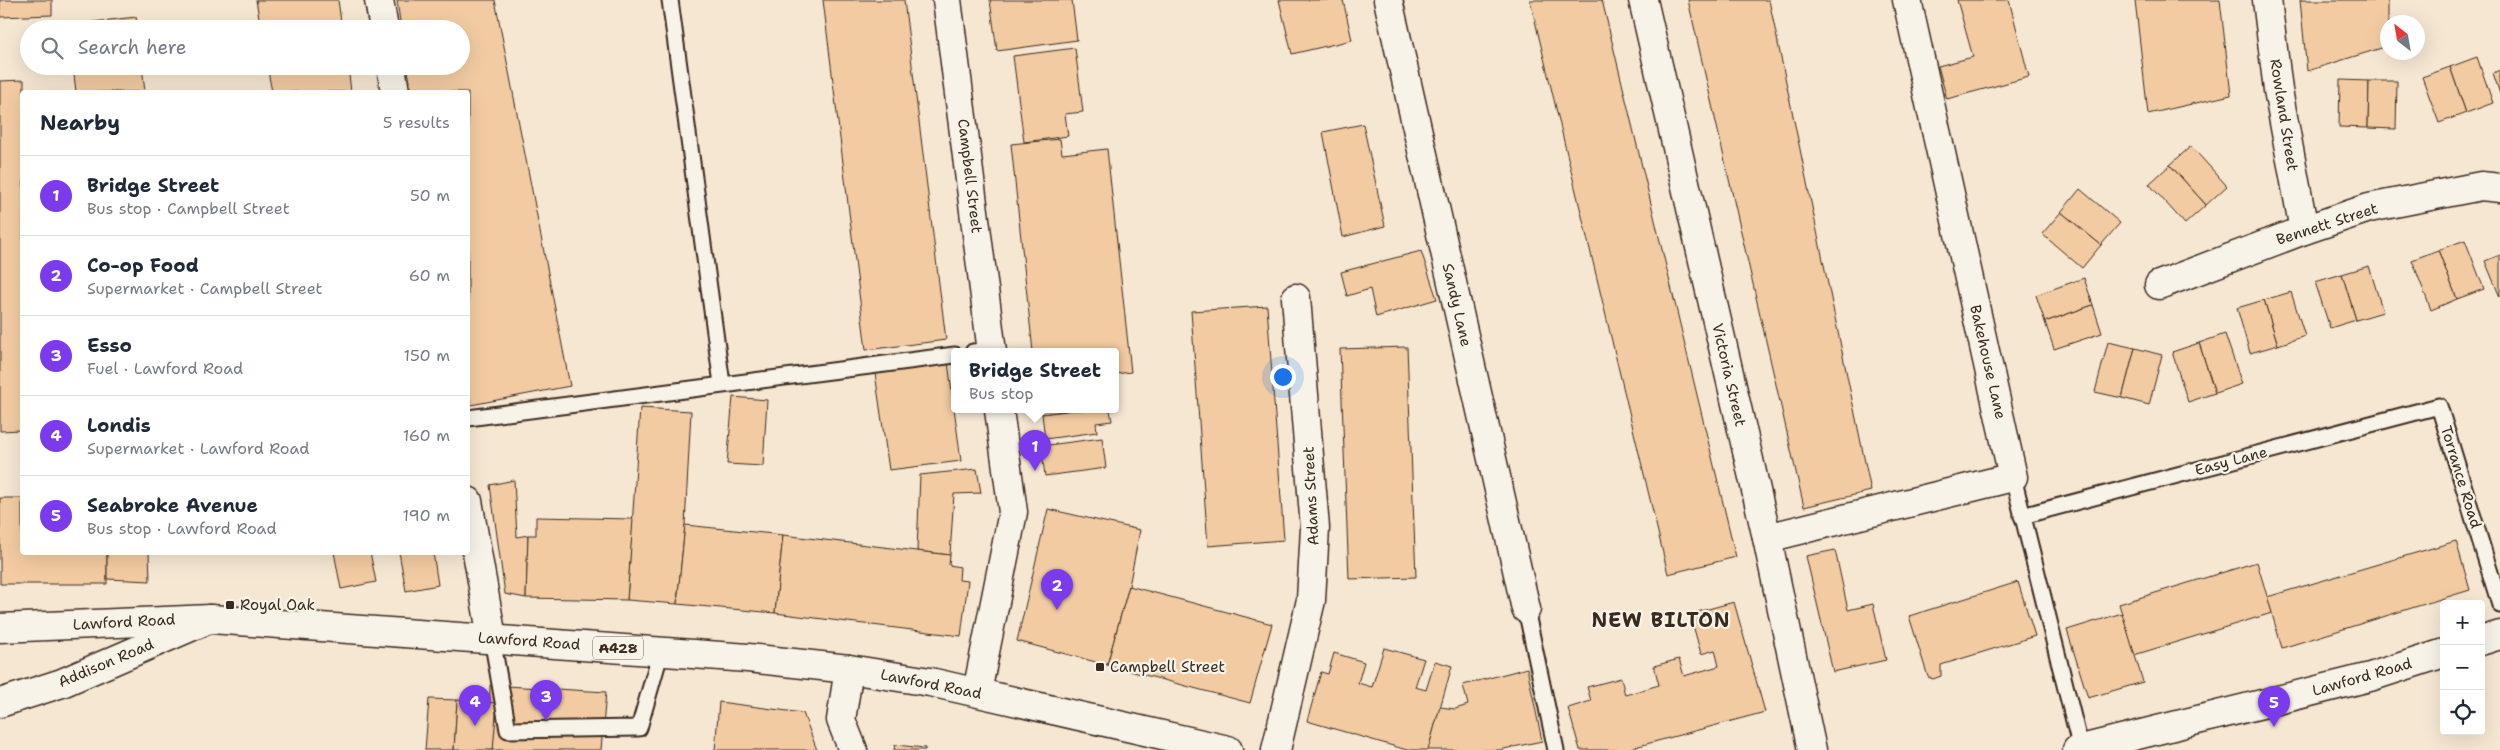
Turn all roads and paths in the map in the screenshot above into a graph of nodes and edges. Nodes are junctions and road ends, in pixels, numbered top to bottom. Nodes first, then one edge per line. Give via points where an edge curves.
1 (379, 0) edge
2 (670, 0) edge
3 (947, 0) edge
4 (1388, 0) edge
5 (1643, 0) edge
6 (1908, 0) edge
7 (2267, 0) edge
8 (382, 20) edge
9 (392, 75) edge
10 (395, 90) edge
11 (2500, 188) edge
12 (2304, 230) junction
13 (2159, 285) dead end
14 (1296, 298) dead end
15 (986, 348) edge
16 (951, 355) edge
17 (722, 384) junction
18 (2439, 406) joint
19 (999, 413) edge
20 (470, 418) edge
21 (2013, 477) junction
22 (470, 512) edge
23 (2022, 516) junction
24 (1767, 538) junction
25 (2500, 605) edge
26 (1526, 609) joint
27 (210, 618) junction
28 (0, 628) edge
29 (2500, 635) edge
30 (492, 638) junction
31 (2485, 640) edge
32 (661, 651) junction
33 (2440, 654) edge
34 (848, 668) junction
35 (977, 692) junction
36 (0, 703) edge
37 (853, 750) edge
38 (1228, 750) edge
39 (1276, 750) edge
40 (1556, 750) edge
41 (1812, 750) edge
42 (2079, 750) edge

1 - 8 street
2 - 17 lane
3 - 15 street, Campbell Street
4 - 26 street, Sandy Lane
5 - 24 street, Victoria Street
6 - 21 street, Bakehouse Lane
7 - 12 street, Rowland Street via 2278,90
9 - 10 street
11 - 12 street, Bennett Street via 2481,186 2369,208
12 - 13 street, Bennett Street
14 - 39 street, Adams Street via 1315,528 1310,600
16 - 17 lane
17 - 20 lane
18 - 23 lane, Easy Lane
18 - 25 lane, Torrance Road
19 - 35 street via 1013,512
21 - 23 lane
21 - 24 street
22 - 30 street
23 - 42 lane
24 - 41 street, Victoria Street
26 - 40 lane
27 - 28 street, Lawford Road / A428
27 - 30 street, Lawford Road / A428
27 - 36 street, Addison Road via 62,683
29 - 31 street
30 - 32 street, Lawford Road / A428
30 - 32 lane via 508,730 639,728
32 - 34 street, Lawford Road / A428
33 - 42 street, Lawford Road via 2370,677
34 - 35 street, Lawford Road / A428
34 - 37 street via 841,720
35 - 38 street, Lawford Road / A428

